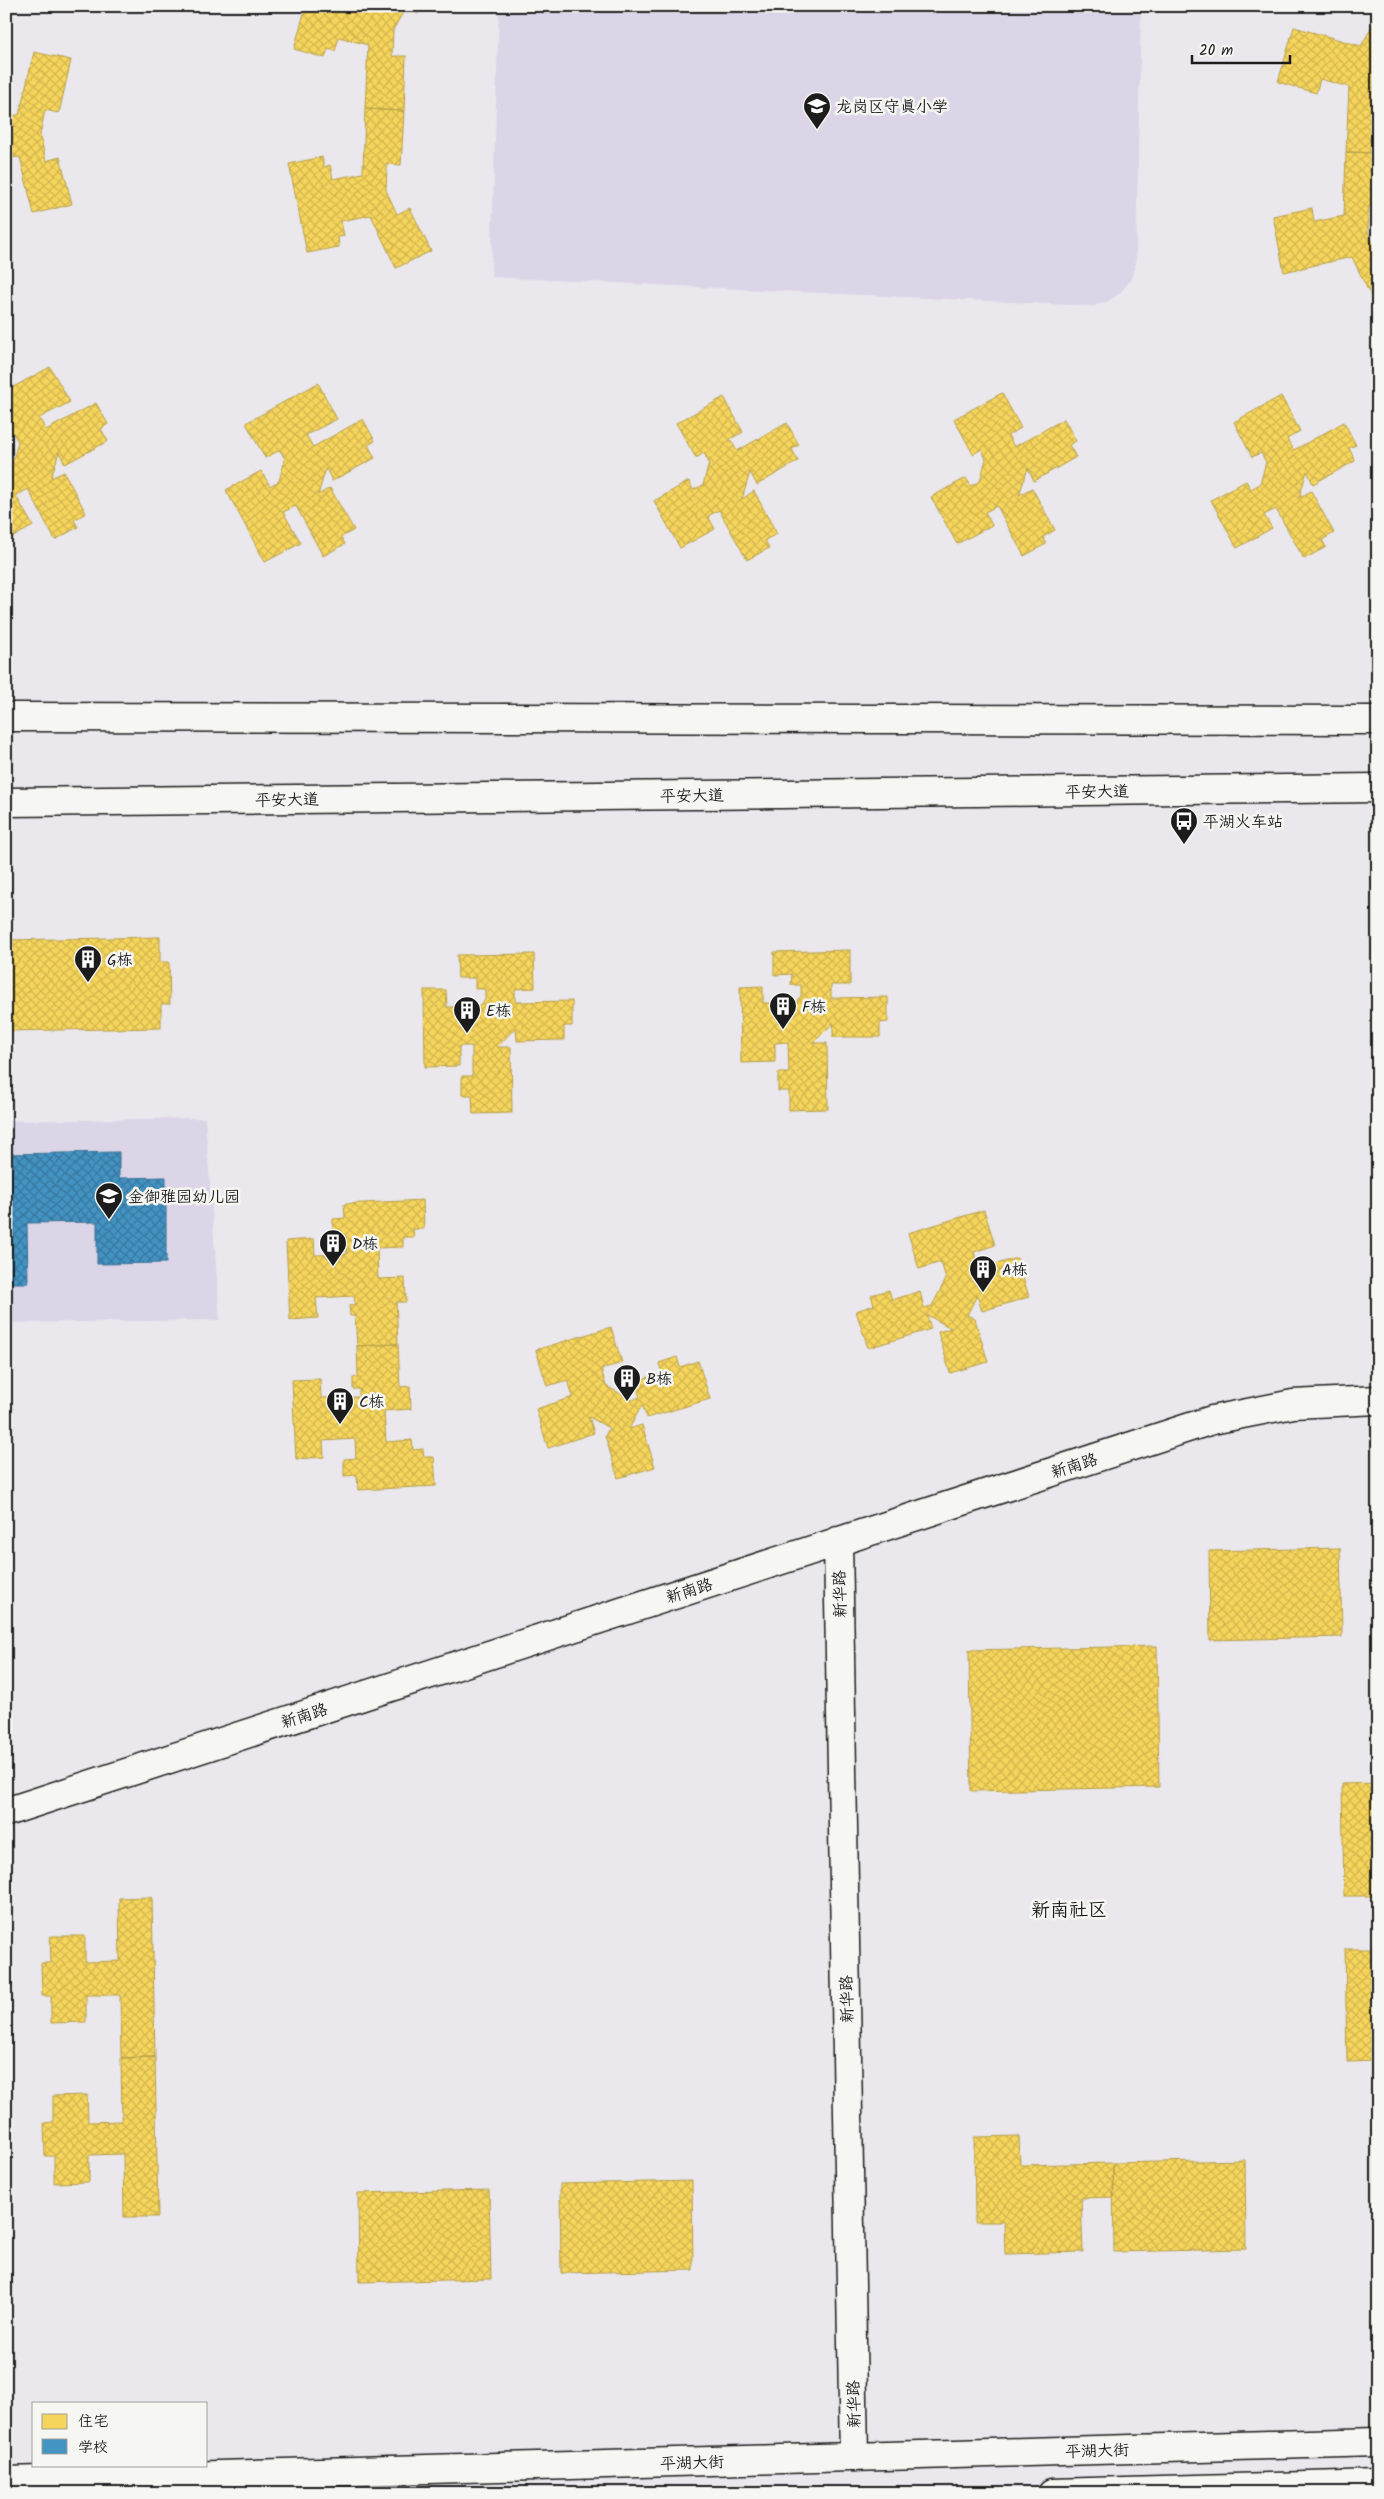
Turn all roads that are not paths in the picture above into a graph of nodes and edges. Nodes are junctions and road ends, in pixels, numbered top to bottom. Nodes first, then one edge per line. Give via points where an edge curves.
1 (6, 717) edge
2 (1378, 720) edge
3 (1378, 788) edge
4 (6, 802) edge
5 (1378, 1400) edge
6 (838, 1541) junction
7 (6, 1812) edge
8 (1378, 2442) edge
9 (854, 2457) junction
10 (6, 2481) edge
11 (1378, 2484) edge
12 (1341, 2489) edge
13 (1178, 2491) edge
14 (1052, 2493) edge

1 - 2 street
3 - 4 street, 平安大道
5 - 6 street, 新南路 via 1293,1404 1212,1420
6 - 7 street, 新南路
6 - 9 street, 新华路
8 - 9 street, 平湖大街
9 - 10 street, 平湖大街
11 - 12 street
12 - 13 street
13 - 14 street

